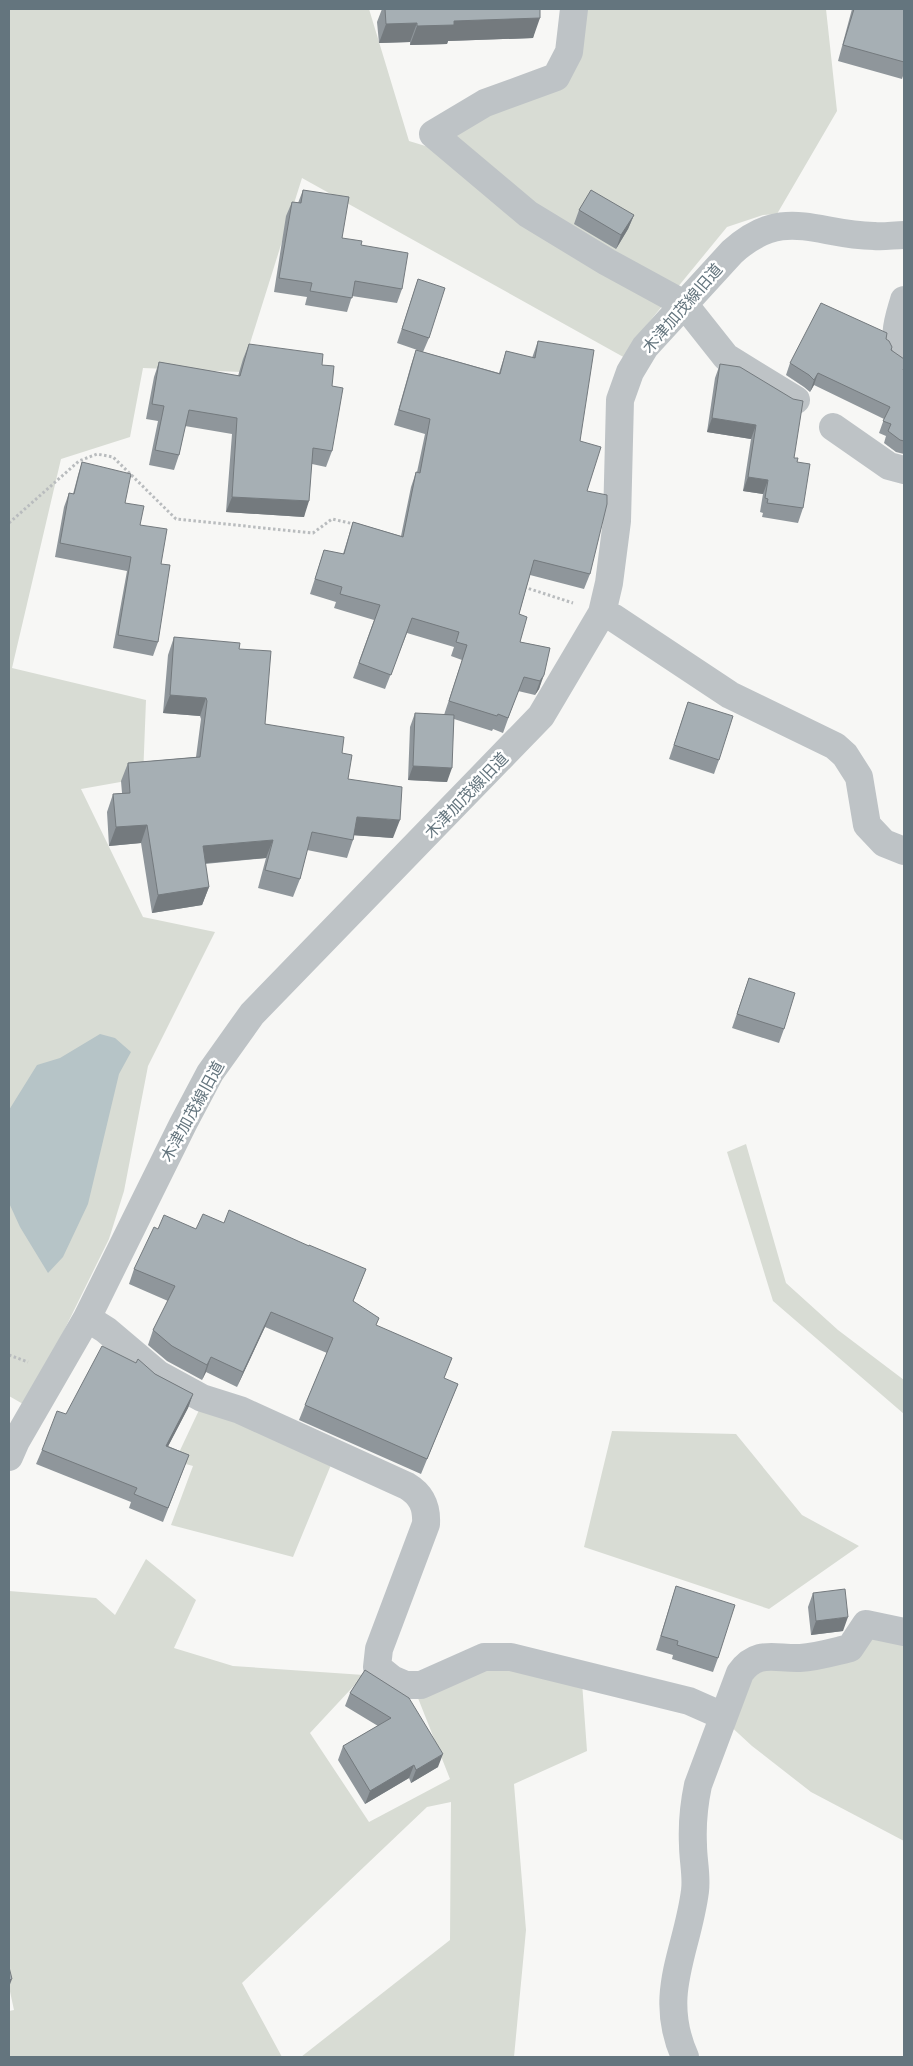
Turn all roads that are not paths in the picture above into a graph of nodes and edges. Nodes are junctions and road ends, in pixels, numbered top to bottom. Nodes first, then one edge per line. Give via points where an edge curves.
1 (574, 9) edge
2 (904, 234) edge
3 (904, 300) edge
4 (684, 304) junction
5 (904, 356) edge
6 (796, 400) edge
7 (833, 427) dead end
8 (904, 470) edge
9 (602, 612) junction
10 (904, 851) edge
11 (87, 1318) junction
12 (9, 1457) edge
13 (904, 1632) edge
14 (724, 1716) junction
15 (685, 2057) edge

1 - 4 street via 569,52 556,77 485,103 433,134 528,214
2 - 4 street, 木津加茂線旧道 via 873,236 791,224 763,230 732,252
3 - 5 street via 895,332
4 - 6 street via 726,357
4 - 9 street, 木津加茂線旧道 via 645,347 630,372 620,400 615,554
7 - 8 street via 889,466
9 - 10 street via 730,695 835,746 859,777 867,825 884,843
9 - 11 street, 木津加茂線旧道 via 541,716 252,1014 196,1098
11 - 12 street, 木津加茂線旧道
11 - 14 street via 158,1374 202,1398 240,1410 407,1486 420,1497 426,1524 378,1649 377,1667 392,1679 406,1685 421,1686 484,1657 511,1656 689,1701
13 - 14 street via 866,1624 850,1648 799,1658 756,1658 740,1673
14 - 15 street via 698,1784 693,1844 695,1889 672,1990 674,2025

